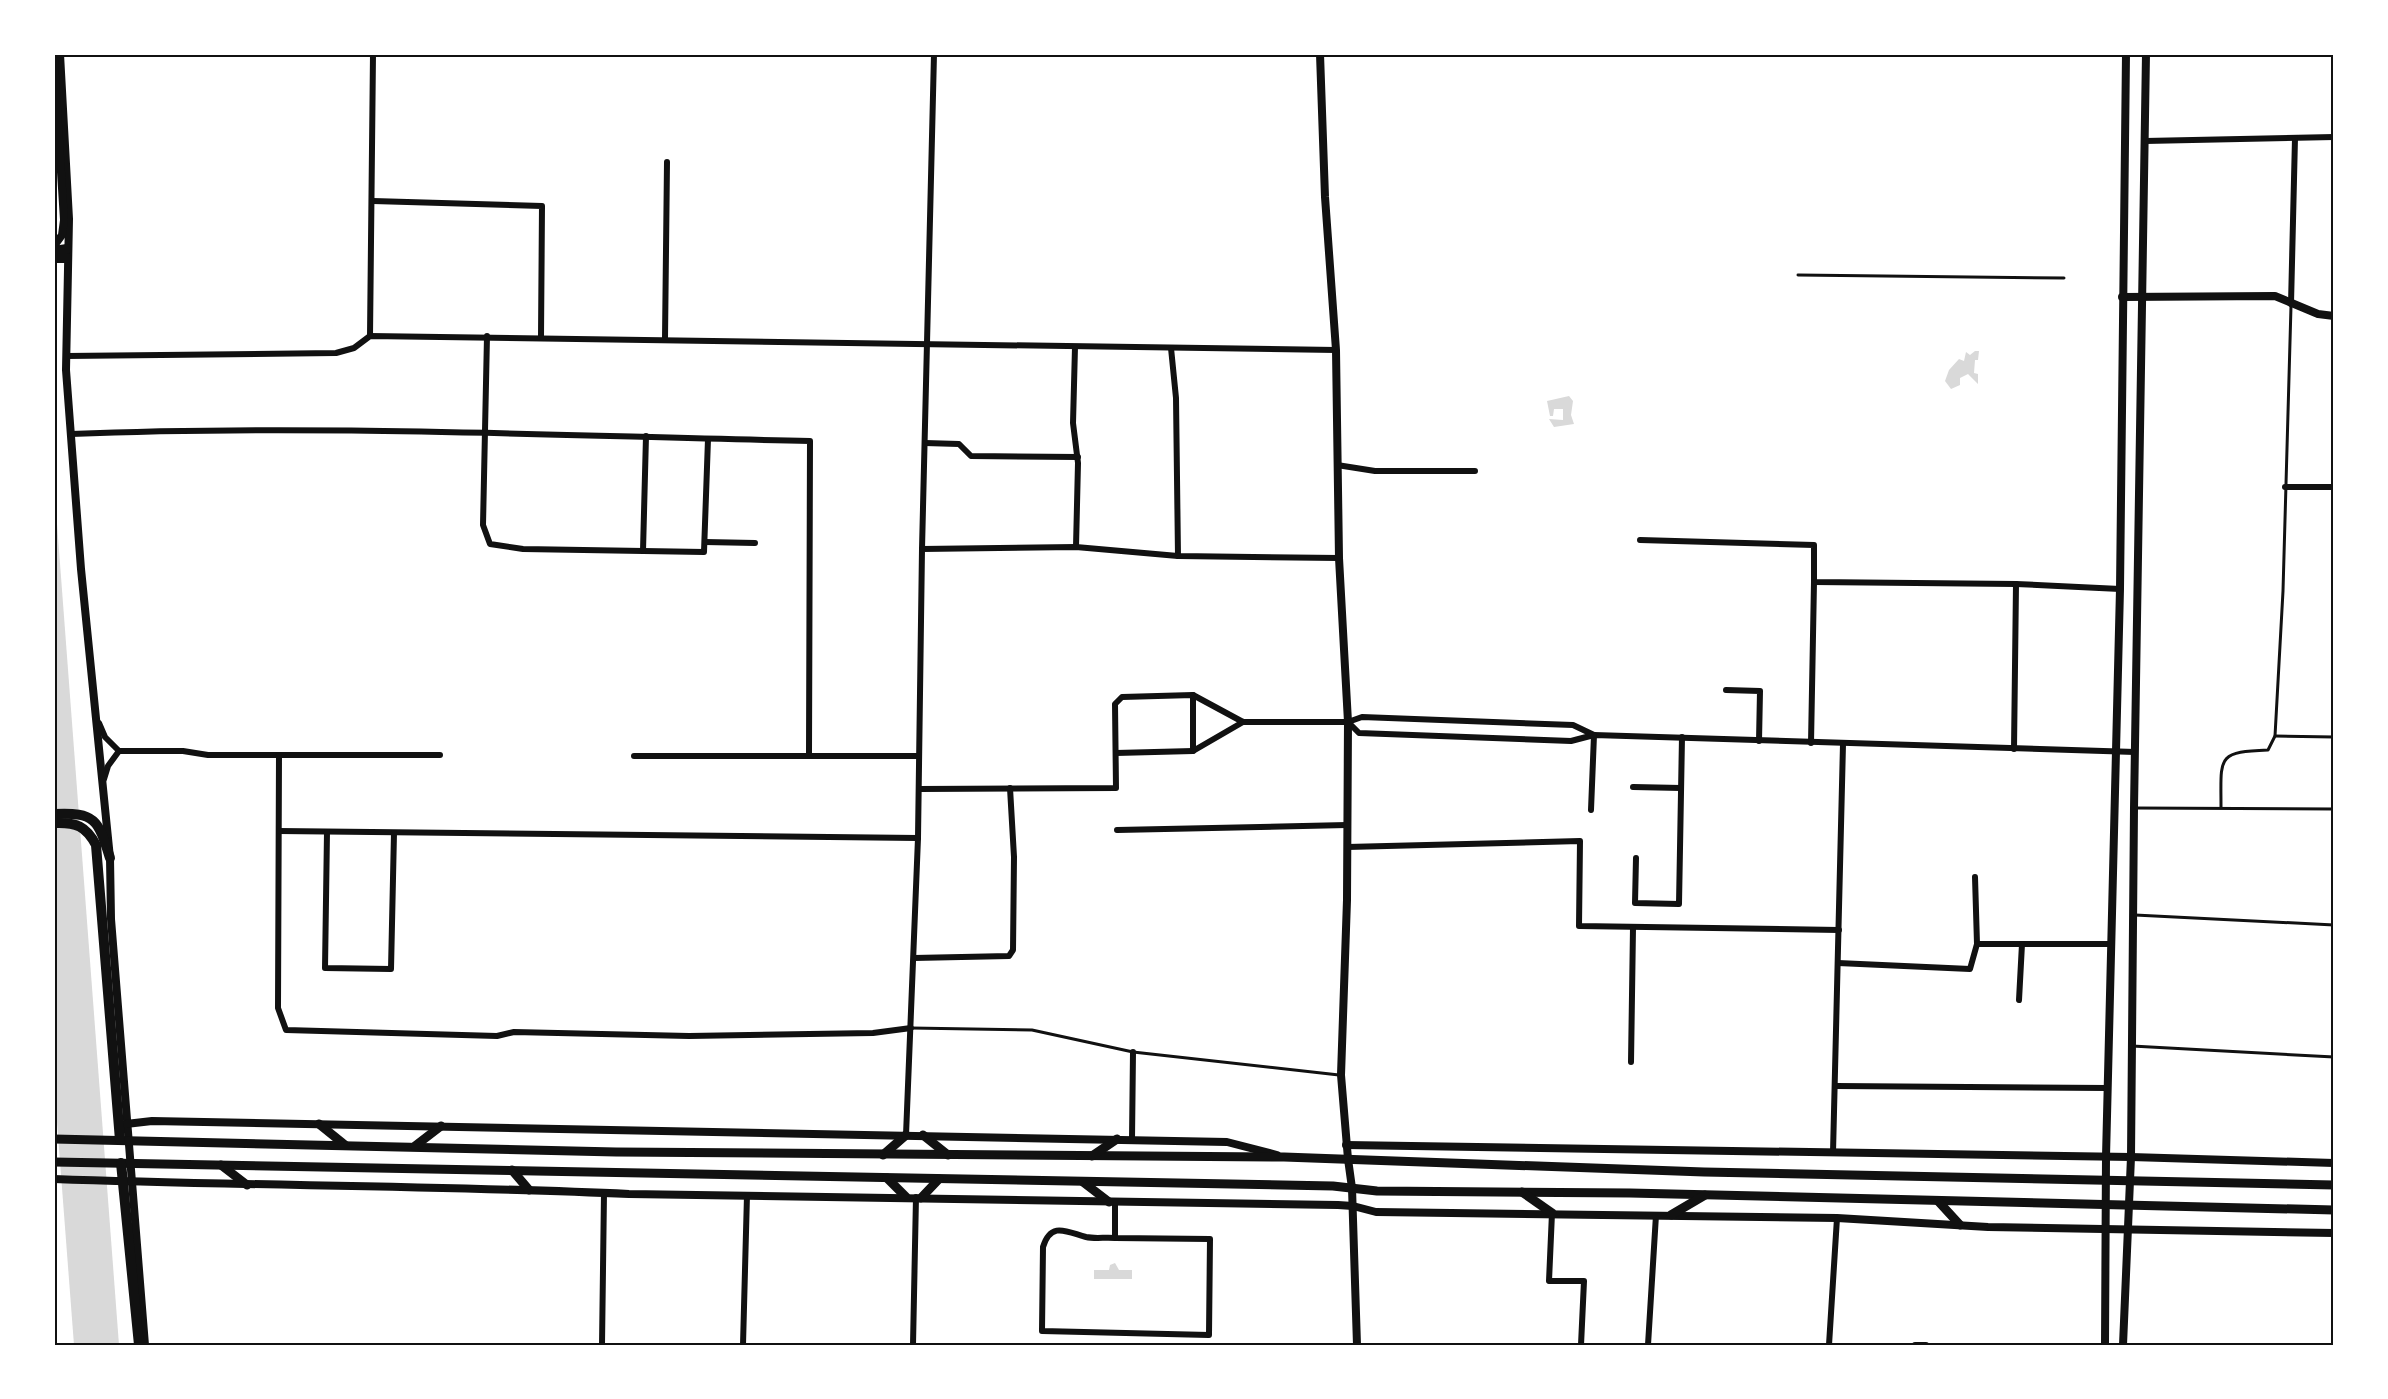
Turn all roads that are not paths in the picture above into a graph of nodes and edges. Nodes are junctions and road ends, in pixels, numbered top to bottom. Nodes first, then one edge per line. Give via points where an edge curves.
1 (60, 54) edge
2 (373, 54) edge
3 (934, 54) edge
4 (1320, 54) edge
5 (2126, 54) edge
6 (2146, 54) edge
7 (54, 60) edge
8 (2334, 137) edge
9 (2295, 138) junction
10 (2145, 141) junction
11 (667, 162) dead end
12 (373, 201) junction
13 (54, 248) edge
14 (67, 254) junction
15 (54, 258) edge
16 (1798, 275) dead end
17 (2064, 278) dead end
18 (2122, 297) junction
19 (2144, 297) junction
20 (2291, 304) junction
21 (2334, 316) edge
22 (370, 336) junction
23 (487, 336) junction
24 (541, 338) junction
25 (665, 339) junction
26 (928, 344) junction
27 (1075, 347) junction
28 (1171, 348) junction
29 (1336, 350) junction
30 (66, 356) junction
31 (485, 431) junction
32 (71, 434) junction
33 (646, 436) junction
34 (708, 439) junction
35 (925, 443) junction
36 (1078, 457) junction
37 (1337, 465) junction
38 (1475, 471) dead end
39 (2285, 487) junction
40 (2334, 487) edge
41 (1640, 540) dead end
42 (705, 542) junction
43 (755, 543) dead end
44 (1076, 547) junction
45 (922, 549) junction
46 (643, 551) junction
47 (1178, 556) junction
48 (1339, 558) junction
49 (1814, 582) junction
50 (2016, 584) junction
51 (2120, 589) junction
52 (1726, 690) dead end
53 (1193, 694) junction
54 (95, 699) junction
55 (1243, 722) junction
56 (1348, 722) junction
57 (1594, 735) junction
58 (2275, 736) junction
59 (2334, 737) edge
60 (1682, 738) junction
61 (1759, 741) junction
62 (1811, 743) junction
63 (1843, 744) junction
64 (2014, 749) junction
65 (119, 751) junction
66 (1193, 751) junction
67 (2114, 752) junction
68 (2135, 752) junction
69 (1116, 753) junction
70 (279, 755) junction
71 (440, 755) dead end
72 (809, 755) junction
73 (634, 756) dead end
74 (919, 756) junction
75 (102, 785) junction
76 (1633, 787) dead end
77 (1010, 788) junction
78 (1681, 788) junction
79 (919, 789) junction
80 (2221, 807) junction
81 (2134, 808) junction
82 (2334, 809) edge
83 (1592, 810) dead end
84 (54, 814) edge
85 (54, 823) edge
86 (1347, 825) junction
87 (1117, 830) dead end
88 (279, 831) junction
89 (327, 832) junction
90 (394, 833) junction
91 (918, 838) junction
92 (1347, 846) junction
93 (110, 858) junction
94 (1636, 858) dead end
95 (1975, 877) dead end
96 (2133, 915) junction
97 (2334, 925) edge
98 (1633, 928) junction
99 (1839, 930) junction
100 (1977, 944) junction
101 (2022, 944) junction
102 (2110, 944) junction
103 (914, 958) junction
104 (1838, 963) junction
105 (2019, 1000) dead end
106 (911, 1028) junction
107 (2132, 1046) junction
108 (1133, 1052) junction
109 (2334, 1057) edge
110 (1631, 1062) dead end
111 (1341, 1075) junction
112 (1836, 1086) junction
113 (2108, 1088) junction
114 (126, 1124) junction
115 (319, 1124) junction
116 (441, 1126) junction
117 (906, 1135) junction
118 (923, 1135) junction
119 (54, 1139) edge
120 (1117, 1139) junction
121 (1132, 1139) junction
122 (119, 1140) junction
123 (345, 1145) junction
124 (1346, 1145) junction
125 (415, 1146) junction
126 (1833, 1153) junction
127 (883, 1155) junction
128 (948, 1155) junction
129 (1091, 1157) junction
130 (1284, 1157) junction
131 (2106, 1157) junction
132 (2131, 1157) junction
133 (1348, 1159) junction
134 (54, 1162) edge
135 (120, 1163) junction
136 (2334, 1163) edge
137 (221, 1165) junction
138 (512, 1170) junction
139 (887, 1178) junction
140 (54, 1179) edge
141 (939, 1179) junction
142 (2106, 1179) junction
143 (2130, 1179) junction
144 (127, 1181) junction
145 (1083, 1182) junction
146 (247, 1185) junction
147 (2334, 1185) edge
148 (1352, 1188) junction
149 (529, 1190) junction
150 (1522, 1192) junction
151 (604, 1193) junction
152 (747, 1195) junction
153 (1705, 1195) junction
154 (906, 1197) junction
155 (919, 1197) junction
156 (1938, 1201) junction
157 (1112, 1202) junction
158 (1353, 1206) junction
159 (2106, 1206) junction
160 (2127, 1206) junction
161 (2334, 1210) edge
162 (1552, 1213) junction
163 (1656, 1215) junction
164 (1671, 1215) junction
165 (1837, 1218) junction
166 (1960, 1225) junction
167 (2106, 1230) junction
168 (2126, 1230) junction
169 (2334, 1233) edge
170 (1115, 1238) junction
171 (139, 1345) edge
172 (145, 1345) edge
173 (602, 1345) edge
174 (743, 1345) edge
175 (913, 1345) edge
176 (1357, 1345) edge
177 (1581, 1345) edge
178 (1648, 1345) edge
179 (1829, 1345) edge
180 (1914, 1345) edge
181 (1926, 1345) edge
182 (2105, 1345) edge
183 (2123, 1345) edge

1 - 14 street via 69,219
2 - 12 street
3 - 26 street
4 - 29 street
5 - 18 main road
6 - 10 main road
7 - 13 main road via 64,220 62,235
8 - 9 street
9 - 10 street
9 - 20 street
10 - 19 main road
11 - 25 street
12 - 22 street
12 - 24 street via 542,206
13 - 14 highway
14 - 15 highway
14 - 30 street
16 - 17 lane
18 - 19 street
18 - 51 main road
19 - 20 street via 2275,296
19 - 68 main road
20 - 21 street
20 - 39 lane
22 - 23 street
22 - 30 street via 354,348 336,353
23 - 24 street
23 - 31 street
24 - 25 street
25 - 26 street
26 - 27 street
26 - 35 street
27 - 28 street
27 - 36 street via 1073,423
28 - 29 street
28 - 47 street via 1176,398
29 - 37 street
30 - 32 street
31 - 32 street via 147,430
31 - 33 street
31 - 46 street via 483,525 490,544 522,549
32 - 54 street
33 - 34 street
33 - 46 street
34 - 42 street
34 - 72 street via 810,441
35 - 36 street via 959,444 971,456
35 - 45 street
36 - 44 street
37 - 38 street via 1375,471
37 - 48 street
39 - 40 street
39 - 58 lane
41 - 49 street via 1814,545
42 - 43 street
42 - 46 street via 704,552
44 - 45 street
44 - 47 street
45 - 74 street
47 - 48 street
48 - 56 street
49 - 50 street
49 - 62 street
50 - 51 street
50 - 64 street
51 - 67 main road
52 - 61 street via 1760,691
53 - 55 street
53 - 66 street
53 - 69 street via 1118,700
54 - 65 street via 101,730
54 - 75 street
55 - 56 street
55 - 66 street
56 - 57 street via 1362,717 1573,725
56 - 57 street via 1359,733 1571,741
56 - 86 street
57 - 60 street
57 - 83 street
58 - 59 lane
58 - 80 lane via 2268,750 2236,752 2228,757 2221,770
60 - 61 street
60 - 78 street
61 - 62 street
62 - 63 street
63 - 64 street
63 - 99 street
64 - 67 street
65 - 70 street
65 - 75 street via 108,766
66 - 69 street
67 - 68 street
67 - 102 main road
68 - 81 main road
69 - 77 street via 1116,788
70 - 71 street
70 - 88 street
72 - 73 street
72 - 74 street
74 - 79 street
75 - 93 street
76 - 78 street
77 - 79 street
77 - 103 street via 1014,857 1011,953
78 - 94 street via 1679,904 1635,903
79 - 91 street
80 - 81 lane
80 - 82 lane
81 - 96 main road
84 - 93 highway via 86,815 99,826
85 - 122 highway via 67,822 87,830 96,845
86 - 87 street
86 - 92 street
88 - 89 street
88 - 106 street via 278,1008 286,1030 497,1036 514,1032 873,1033
89 - 90 street
89 - 90 street via 325,968 391,969
90 - 91 street
91 - 103 street
92 - 98 street via 1580,841 1580,926
92 - 111 street
93 - 114 street
95 - 100 street
96 - 97 lane
96 - 107 main road
98 - 99 street
98 - 110 street
99 - 104 street
100 - 101 street
100 - 104 street via 1970,969
101 - 102 street
101 - 105 street
102 - 113 main road
103 - 106 street
104 - 112 street
106 - 108 lane via 1032,1030
106 - 117 street
107 - 109 lane
107 - 132 main road
108 - 111 lane
108 - 121 street
111 - 124 street
112 - 113 street
112 - 126 street
113 - 131 main road
114 - 115 street
114 - 122 street
115 - 116 street
115 - 123 main road
116 - 117 street
116 - 125 main road
117 - 118 street
117 - 127 main road
118 - 120 street
118 - 128 main road
119 - 122 main road
120 - 121 street
120 - 129 main road
121 - 130 street via 1227,1142
122 - 123 main road
122 - 135 street
123 - 125 main road
124 - 126 street
124 - 133 street
125 - 127 main road
126 - 131 street
127 - 128 main road
128 - 129 main road
129 - 130 main road
130 - 133 main road
131 - 132 street
131 - 142 main road
132 - 136 street
132 - 143 main road
133 - 142 main road via 1727,1173
133 - 148 main road
134 - 135 main road
135 - 137 main road
135 - 144 highway
137 - 138 main road
137 - 146 main road
138 - 139 main road
138 - 149 main road
139 - 141 main road
139 - 154 main road
140 - 144 street
141 - 145 main road
141 - 155 main road
142 - 143 main road
142 - 159 main road
143 - 147 main road
143 - 160 main road
144 - 146 street
144 - 171 highway
144 - 172 street
145 - 148 main road
145 - 157 main road
146 - 149 street
148 - 150 main road
148 - 158 main road
149 - 151 street
150 - 153 main road
150 - 162 main road
151 - 152 street
151 - 173 street
152 - 154 street
152 - 174 street
153 - 156 main road
153 - 164 main road
154 - 155 street
155 - 157 street
155 - 175 street
156 - 159 main road
156 - 166 main road
157 - 158 street
157 - 170 street
158 - 162 street via 1376,1212
158 - 176 main road
159 - 160 main road
159 - 167 main road
160 - 161 main road
160 - 168 main road
162 - 163 street
162 - 177 street via 1549,1281 1584,1281
163 - 164 street
163 - 178 street
164 - 165 street
165 - 166 street
165 - 179 street
166 - 167 street
167 - 168 street
167 - 182 main road
168 - 169 street
168 - 183 main road
170 - 170 street via 1210,1239 1209,1335 1042,1331 1046,1237 1062,1230 1086,1237
180 - 181 street

